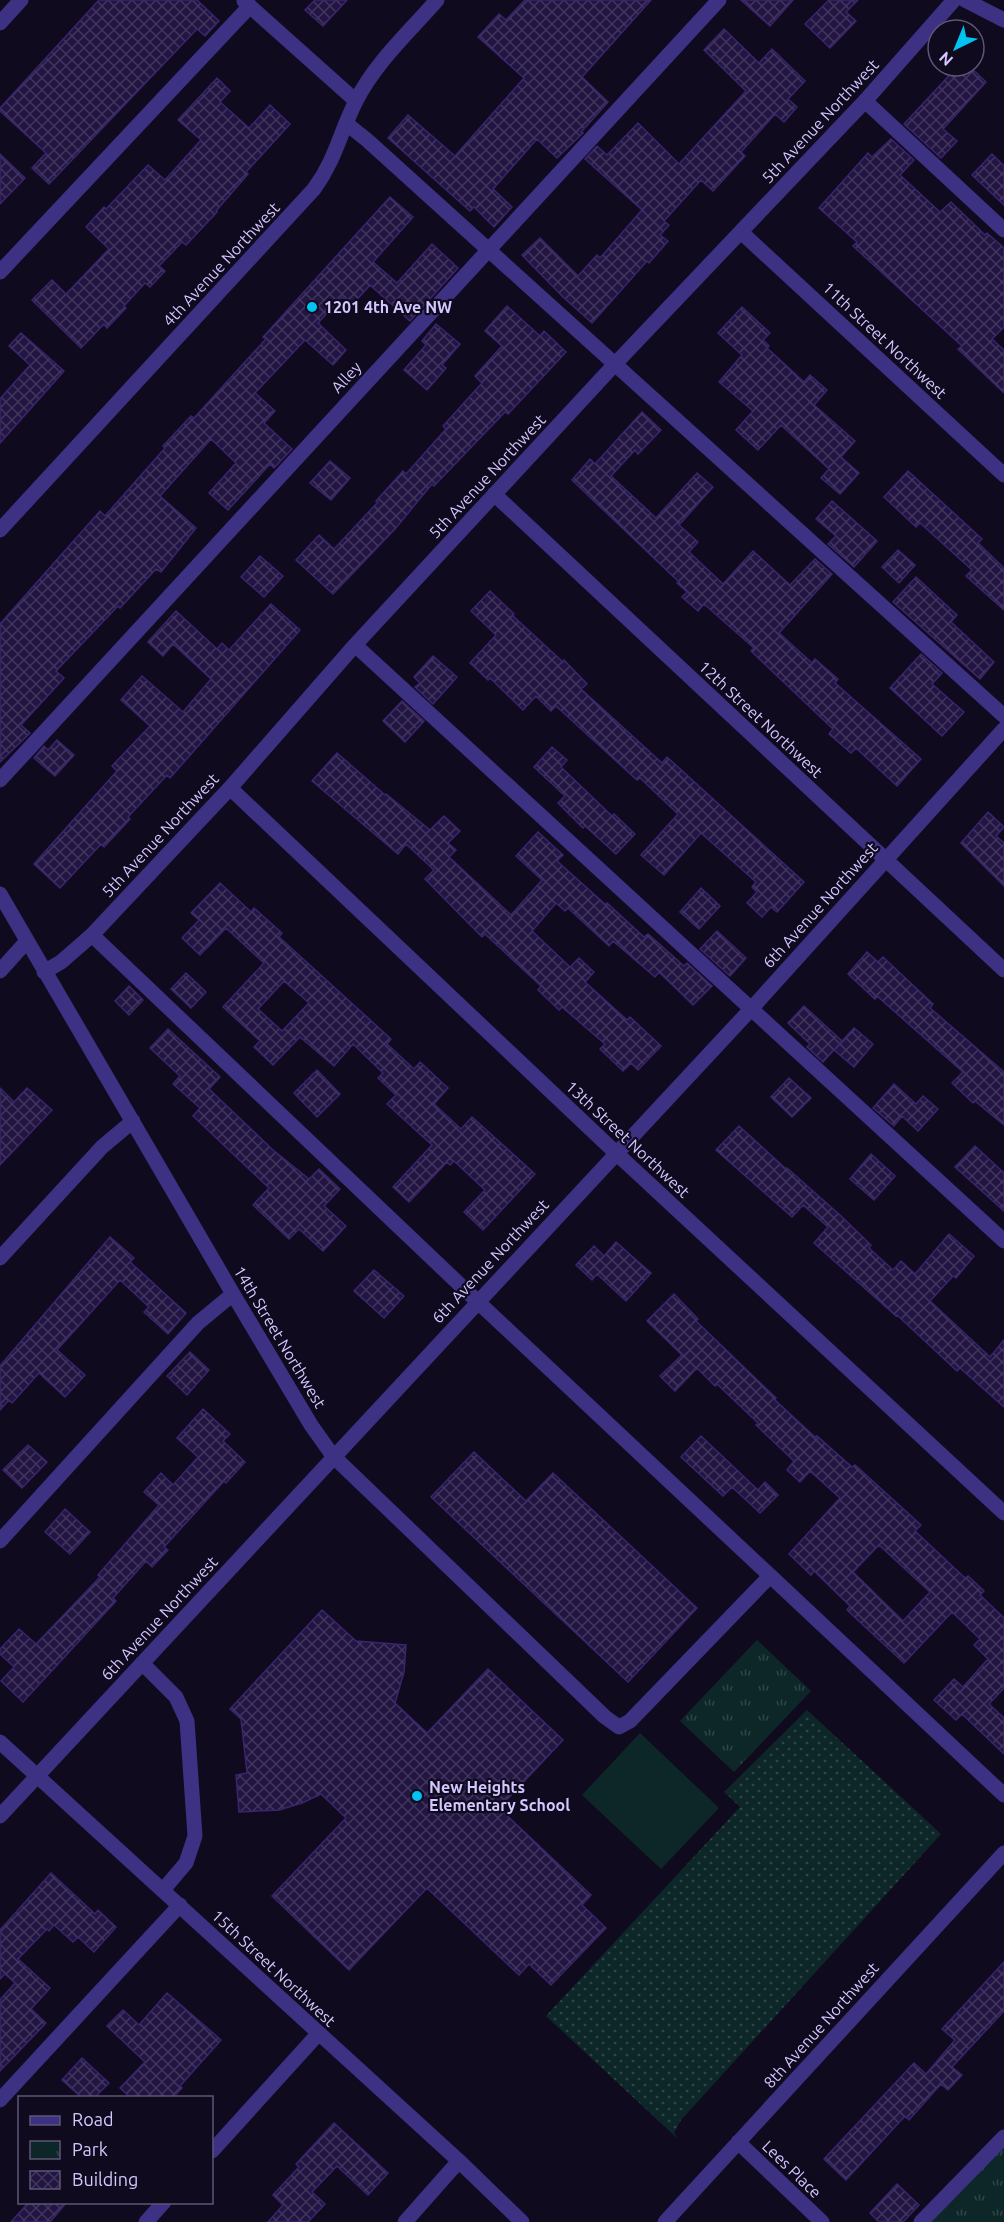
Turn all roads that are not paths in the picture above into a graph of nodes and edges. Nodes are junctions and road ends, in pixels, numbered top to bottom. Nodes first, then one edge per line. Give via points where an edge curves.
1 (21, 0) edge
2 (437, 0) edge
3 (720, 0) edge
4 (954, 0) edge
5 (965, 0) edge
6 (247, 3) edge
7 (1004, 20) edge
8 (0, 23) edge
9 (356, 101) junction
10 (865, 101) junction
11 (347, 124) junction
12 (1004, 230) edge
13 (741, 232) junction
14 (488, 249) junction
15 (0, 272) edge
16 (615, 364) junction
17 (1004, 475) edge
18 (494, 494) junction
19 (0, 530) edge
20 (355, 645) junction
21 (1004, 716) edge
22 (1004, 729) edge
23 (0, 780) edge
24 (230, 788) junction
25 (885, 860) junction
26 (0, 894) edge
27 (92, 935) junction
28 (27, 941) junction
29 (1004, 970) edge
30 (0, 971) edge
31 (44, 972) junction
32 (752, 1008) junction
33 (133, 1121) junction
34 (616, 1153) junction
35 (1004, 1241) edge
36 (0, 1258) edge
37 (233, 1294) junction
38 (477, 1301) junction
39 (333, 1456) junction
40 (1004, 1513) edge
41 (0, 1541) edge
42 (770, 1576) junction
43 (142, 1663) junction
44 (0, 1742) edge
45 (37, 1776) junction
46 (1004, 1795) edge
47 (0, 1816) edge
48 (1004, 1854) edge
49 (163, 1890) junction
50 (180, 1905) junction
51 (319, 2033) junction
52 (0, 2100) edge
53 (1004, 2137) edge
54 (738, 2142) junction
55 (213, 2150) edge
56 (459, 2162) junction
57 (162, 2204) edge
58 (146, 2222) edge
59 (405, 2222) edge
60 (522, 2222) edge
61 (665, 2222) edge
62 (822, 2222) edge
63 (921, 2222) edge

1 - 8 street
2 - 9 street, 4th Avenue Northwest via 382,63
3 - 14 street, Alley
4 - 10 street, 5th Avenue Northwest
5 - 7 street
6 - 9 street
6 - 15 street
9 - 11 street, 4th Avenue Northwest
10 - 12 street
10 - 13 street, 5th Avenue Northwest
11 - 14 street
11 - 19 street, 4th Avenue Northwest via 331,164 304,201
13 - 16 street, 5th Avenue Northwest
13 - 17 street, 11th Street Northwest
14 - 16 street
14 - 23 street, Alley
16 - 18 street, 5th Avenue Northwest
16 - 21 street
18 - 20 street, 5th Avenue Northwest
18 - 25 street, 12th Street Northwest
20 - 24 street, 5th Avenue Northwest
20 - 32 street
22 - 25 street, 6th Avenue Northwest
24 - 27 street, 5th Avenue Northwest
24 - 34 street, 13th Street Northwest
25 - 29 street, 12th Street Northwest
25 - 32 street, 6th Avenue Northwest
26 - 28 street, 14th Street Northwest
27 - 31 street, 5th Avenue Northwest
27 - 38 street
28 - 30 street
28 - 31 street, 14th Street Northwest
31 - 33 street, 14th Street Northwest
32 - 34 street, 6th Avenue Northwest
32 - 35 street
33 - 36 street via 102,1147
33 - 37 street, 14th Street Northwest
34 - 38 street, 6th Avenue Northwest
34 - 40 street, 13th Street Northwest
37 - 39 street, 14th Street Northwest
37 - 41 street via 198,1323
38 - 39 street, 6th Avenue Northwest
38 - 42 street
39 - 42 street, 14th Street Northwest via 605,1717 620,1727
39 - 43 street, 6th Avenue Northwest
42 - 46 street
43 - 45 street, 6th Avenue Northwest
43 - 49 street via 176,1696 187,1720 195,1836 186,1863
44 - 45 street, 15th Street Northwest
45 - 47 street, 6th Avenue Northwest
45 - 49 street, 15th Street Northwest
48 - 54 street, 8th Avenue Northwest
49 - 50 street, 15th Street Northwest
50 - 51 street, 15th Street Northwest
50 - 52 street
51 - 55 street
51 - 56 street, 15th Street Northwest
53 - 63 street
54 - 61 street, 8th Avenue Northwest
54 - 62 street, Lees Place
56 - 59 street
56 - 60 street, 15th Street Northwest
57 - 58 street

